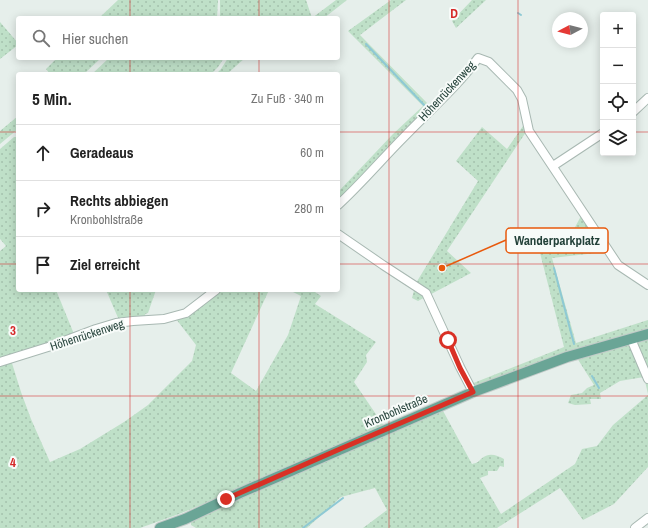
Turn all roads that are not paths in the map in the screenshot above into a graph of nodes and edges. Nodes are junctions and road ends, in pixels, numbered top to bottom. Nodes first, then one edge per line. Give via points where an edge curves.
1 (648, 99) edge
2 (636, 109) edge
3 (600, 135) edge
4 (553, 166) junction
5 (340, 203) edge
6 (340, 235) edge
7 (648, 285) edge
8 (213, 292) edge
9 (648, 334) edge
10 (631, 340) junction
11 (0, 362) edge
12 (648, 380) edge
13 (473, 392) junction
14 (648, 518) edge
15 (160, 528) edge
16 (635, 528) edge

1 - 2 street
3 - 4 street
4 - 5 street, Höhenrückenweg via 529,131 522,99 517,90 489,62 478,58 467,73
4 - 7 street via 618,265
6 - 13 street via 426,293
8 - 11 street, Höhenrückenweg via 186,313 164,319 116,323
9 - 10 main road, Kronbohlstraße
10 - 12 street
10 - 13 main road, Kronbohlstraße via 567,357
13 - 15 main road, Kronbohlstraße
14 - 16 street

